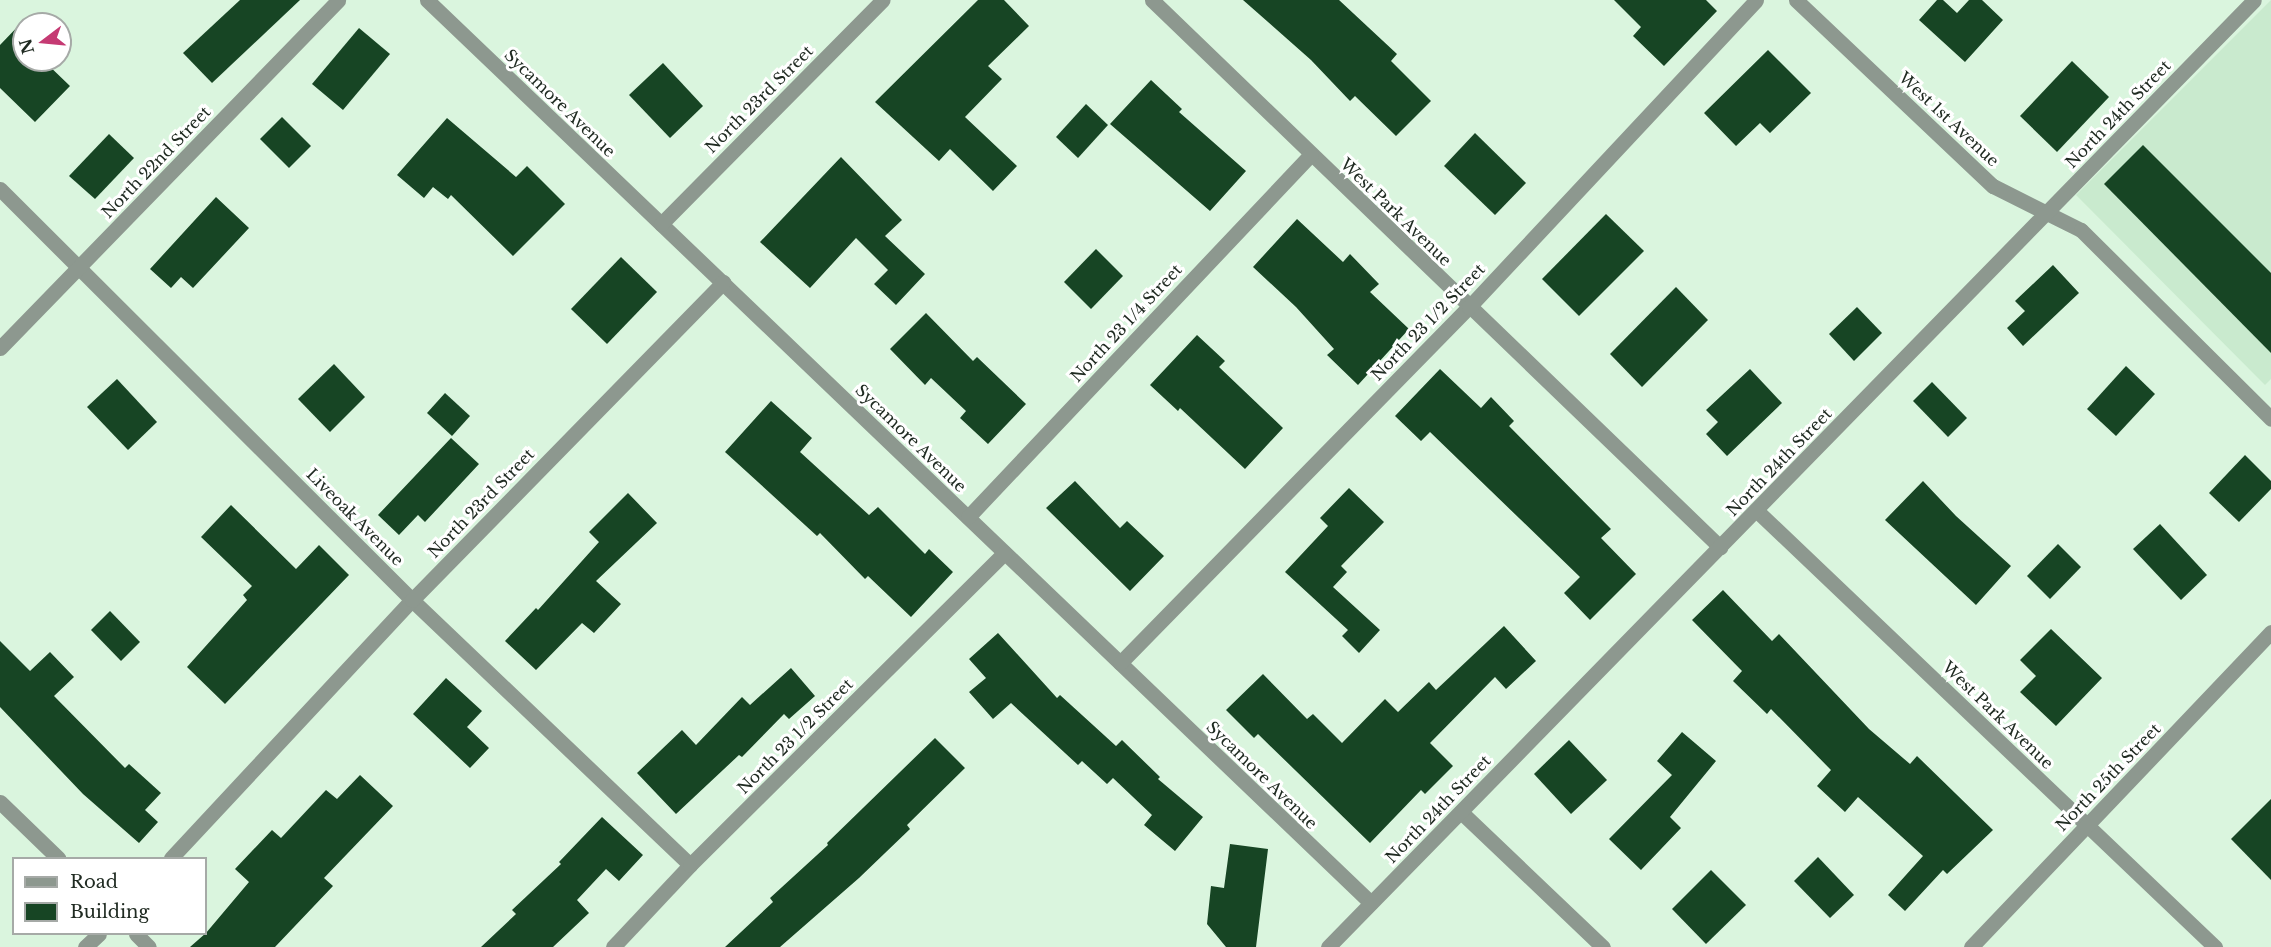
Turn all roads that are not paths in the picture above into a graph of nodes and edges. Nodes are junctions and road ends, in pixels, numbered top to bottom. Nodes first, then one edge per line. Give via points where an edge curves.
1 (338, 0) edge
2 (427, 0) edge
3 (883, 0) edge
4 (1152, 0) edge
5 (1756, 0) edge
6 (1796, 0) edge
7 (2254, 0) edge
8 (1311, 154) junction
9 (0, 189) edge
10 (2047, 212) junction
11 (661, 224) junction
12 (79, 267) junction
13 (723, 282) junction
14 (1468, 308) junction
15 (0, 348) edge
16 (2271, 419) edge
17 (1756, 510) junction
18 (968, 517) junction
19 (1720, 548) junction
20 (1004, 552) junction
21 (412, 600) junction
22 (2271, 632) edge
23 (1120, 663) junction
24 (0, 802) edge
25 (1461, 812) junction
26 (2087, 825) junction
27 (57, 857) edge
28 (172, 857) edge
29 (690, 865) junction
30 (1371, 903) junction
31 (97, 935) edge
32 (138, 935) edge
33 (85, 947) edge
34 (150, 947) edge
35 (613, 947) edge
36 (1328, 947) edge
37 (1603, 947) edge
38 (1971, 947) edge
39 (2215, 947) edge

1 - 12 street, North 22nd Street
2 - 11 street, Sycamore Avenue
3 - 11 street, North 23rd Street
4 - 8 street, West Park Avenue
5 - 14 street, North 23 1/2 Street
6 - 10 street, West 1st Avenue via 1993,186
7 - 10 street, North 24th Street
8 - 14 street, West Park Avenue
8 - 18 street, North 23 1/4 Street
9 - 12 street, Liveoak Avenue
10 - 16 street, West 1st Avenue via 2081,230
10 - 17 street, North 24th Street
11 - 13 street, Sycamore Avenue
12 - 15 street, North 22nd Street
12 - 21 street, Liveoak Avenue
13 - 18 street, Sycamore Avenue
13 - 21 street, North 23rd Street
14 - 19 street, West Park Avenue
14 - 23 street, North 23 1/2 Street
17 - 19 street, North 24th Street
17 - 26 street, West Park Avenue
18 - 20 street, Sycamore Avenue
19 - 25 street, North 24th Street
20 - 23 street, Sycamore Avenue
20 - 29 street, North 23 1/2 Street
21 - 28 street, North 23rd Street
21 - 29 street, Liveoak Avenue
22 - 26 street, North 25th Street
23 - 30 street, Sycamore Avenue
24 - 27 street
25 - 30 street, North 24th Street
25 - 37 street
26 - 38 street, North 25th Street
26 - 39 street, West Park Avenue
29 - 35 street, North 23 1/2 Street
30 - 36 street, North 24th Street
31 - 33 street
32 - 34 street

